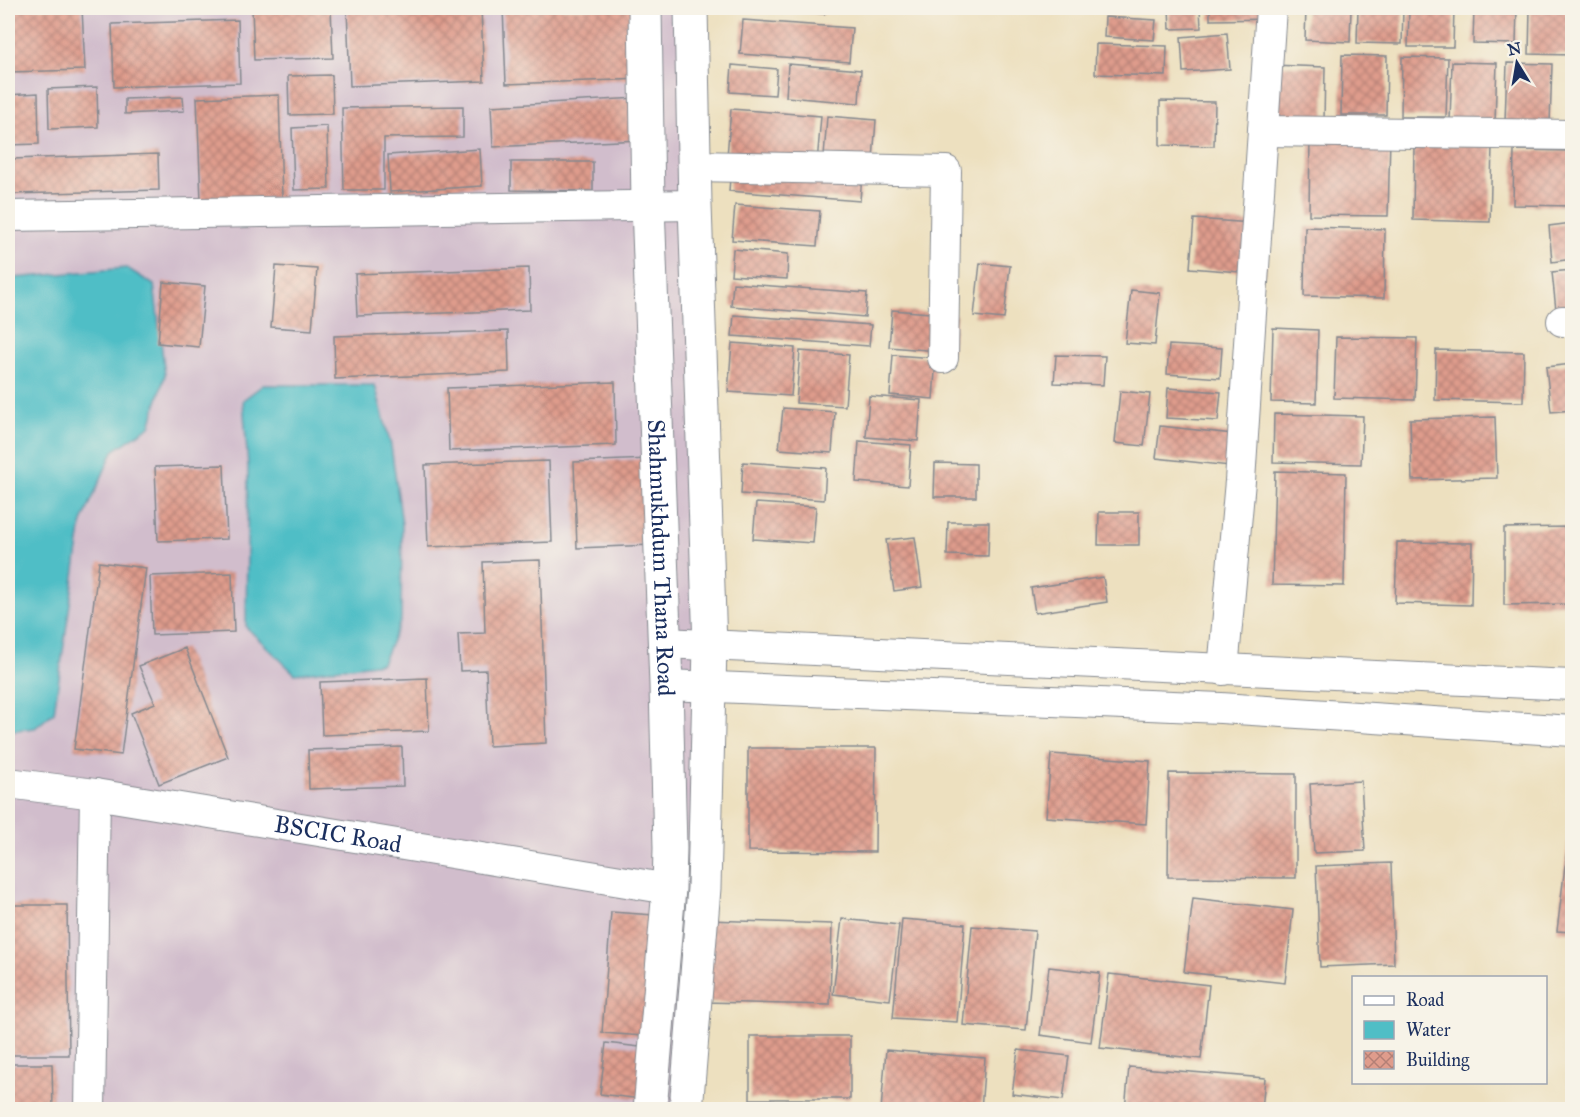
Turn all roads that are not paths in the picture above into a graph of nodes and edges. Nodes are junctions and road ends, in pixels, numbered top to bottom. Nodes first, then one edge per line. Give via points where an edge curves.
1 (645, 8) edge
2 (691, 8) edge
3 (1271, 8) edge
4 (1263, 131) junction
5 (1572, 135) edge
6 (694, 166) junction
7 (695, 205) junction
8 (648, 206) junction
9 (8, 216) edge
10 (943, 358) dead end
11 (664, 644) junction
12 (710, 646) junction
13 (1223, 669) junction
14 (666, 685) junction
15 (1572, 686) edge
16 (709, 687) junction
17 (1572, 731) edge
18 (8, 783) edge
19 (94, 794) junction
20 (669, 889) junction
21 (90, 1110) edge
22 (650, 1110) edge
23 (686, 1110) edge

1 - 8 main road, Shahmukhdum Thana Road
2 - 6 main road, Shahmukhdum Thana Road
3 - 4 street
4 - 5 street
4 - 13 street via 1241,469
6 - 7 main road, Shahmukhdum Thana Road
6 - 10 street via 946,171
7 - 8 street
7 - 12 main road, Shahmukhdum Thana Road
8 - 9 street
8 - 11 main road, Shahmukhdum Thana Road
11 - 12 street
11 - 14 main road, Shahmukhdum Thana Road
12 - 13 street
12 - 16 main road, Shahmukhdum Thana Road
13 - 15 street
14 - 16 street
14 - 20 main road, Shahmukhdum Thana Road
16 - 17 street via 1221,708
16 - 23 main road, Shahmukhdum Thana Road via 704,888
18 - 19 street, BSCIC Road
19 - 20 street, BSCIC Road
19 - 21 street
20 - 22 main road, Shahmukhdum Thana Road

